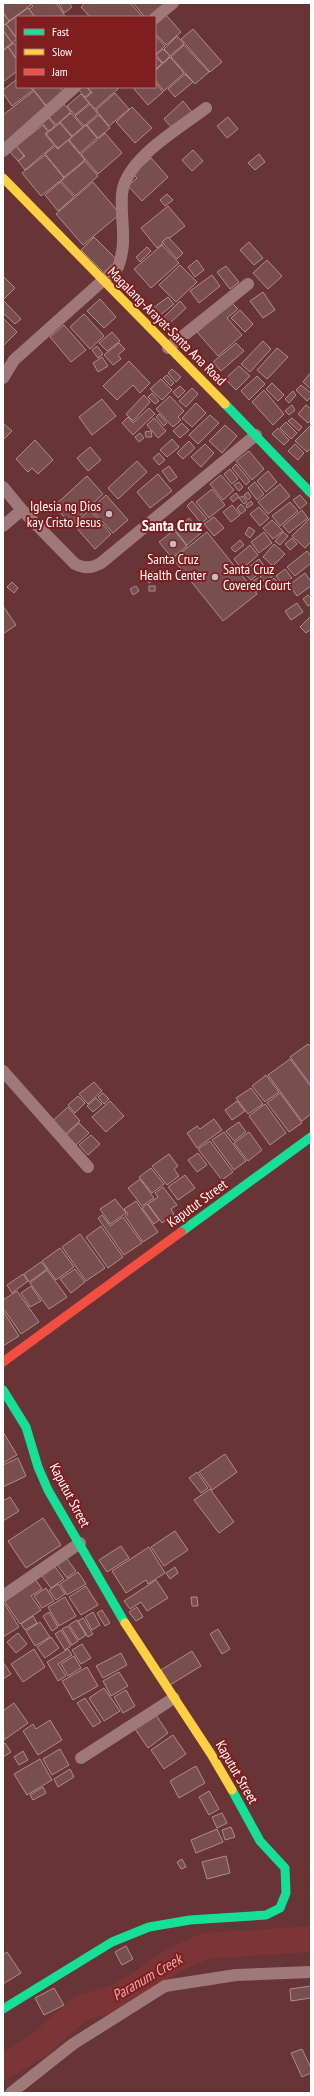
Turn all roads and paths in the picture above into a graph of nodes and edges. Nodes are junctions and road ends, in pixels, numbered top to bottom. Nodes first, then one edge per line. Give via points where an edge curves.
1 (173, 3) edge
2 (156, 17) edge
3 (74, 88) edge
4 (206, 108) dead end
5 (3, 151) edge
6 (3, 178) edge
7 (103, 282) junction
8 (248, 284) dead end
9 (168, 348) junction
10 (9, 362) edge
11 (3, 378) edge
12 (256, 435) junction
13 (3, 488) edge
14 (311, 493) edge
15 (22, 510) junction
16 (3, 526) edge
17 (3, 1071) edge
18 (311, 1138) edge
19 (88, 1167) dead end
20 (3, 1362) edge
21 (3, 1390) edge
22 (80, 1543) junction
23 (3, 1596) edge
24 (174, 1698) junction
25 (81, 1758) dead end
26 (311, 1972) edge
27 (3, 2009) edge
28 (11, 2093) edge

1 - 2 street
3 - 5 street
4 - 7 street via 136,163 127,178 122,194 123,255 118,267
6 - 7 street, Magalang-Arayat-Santa Ana Road
7 - 9 street, Magalang-Arayat-Santa Ana Road
7 - 10 street
8 - 9 street
9 - 12 street, Magalang-Arayat-Santa Ana Road
10 - 11 street
12 - 14 street, Magalang-Arayat-Santa Ana Road
12 - 15 street via 92,568 82,568 75,564
13 - 15 street
15 - 16 street
17 - 19 street
18 - 20 street, Kaputut Street
21 - 22 street, Kaputut Street via 26,1427 48,1490
22 - 23 street
22 - 24 street, Kaputut Street via 129,1629
24 - 25 street
24 - 27 street, Kaputut Street via 211,1754 260,1841 284,1868 286,1893 280,1908 266,1915 190,1920 149,1927 112,1942
26 - 28 street via 236,1974 165,1986 73,2044

